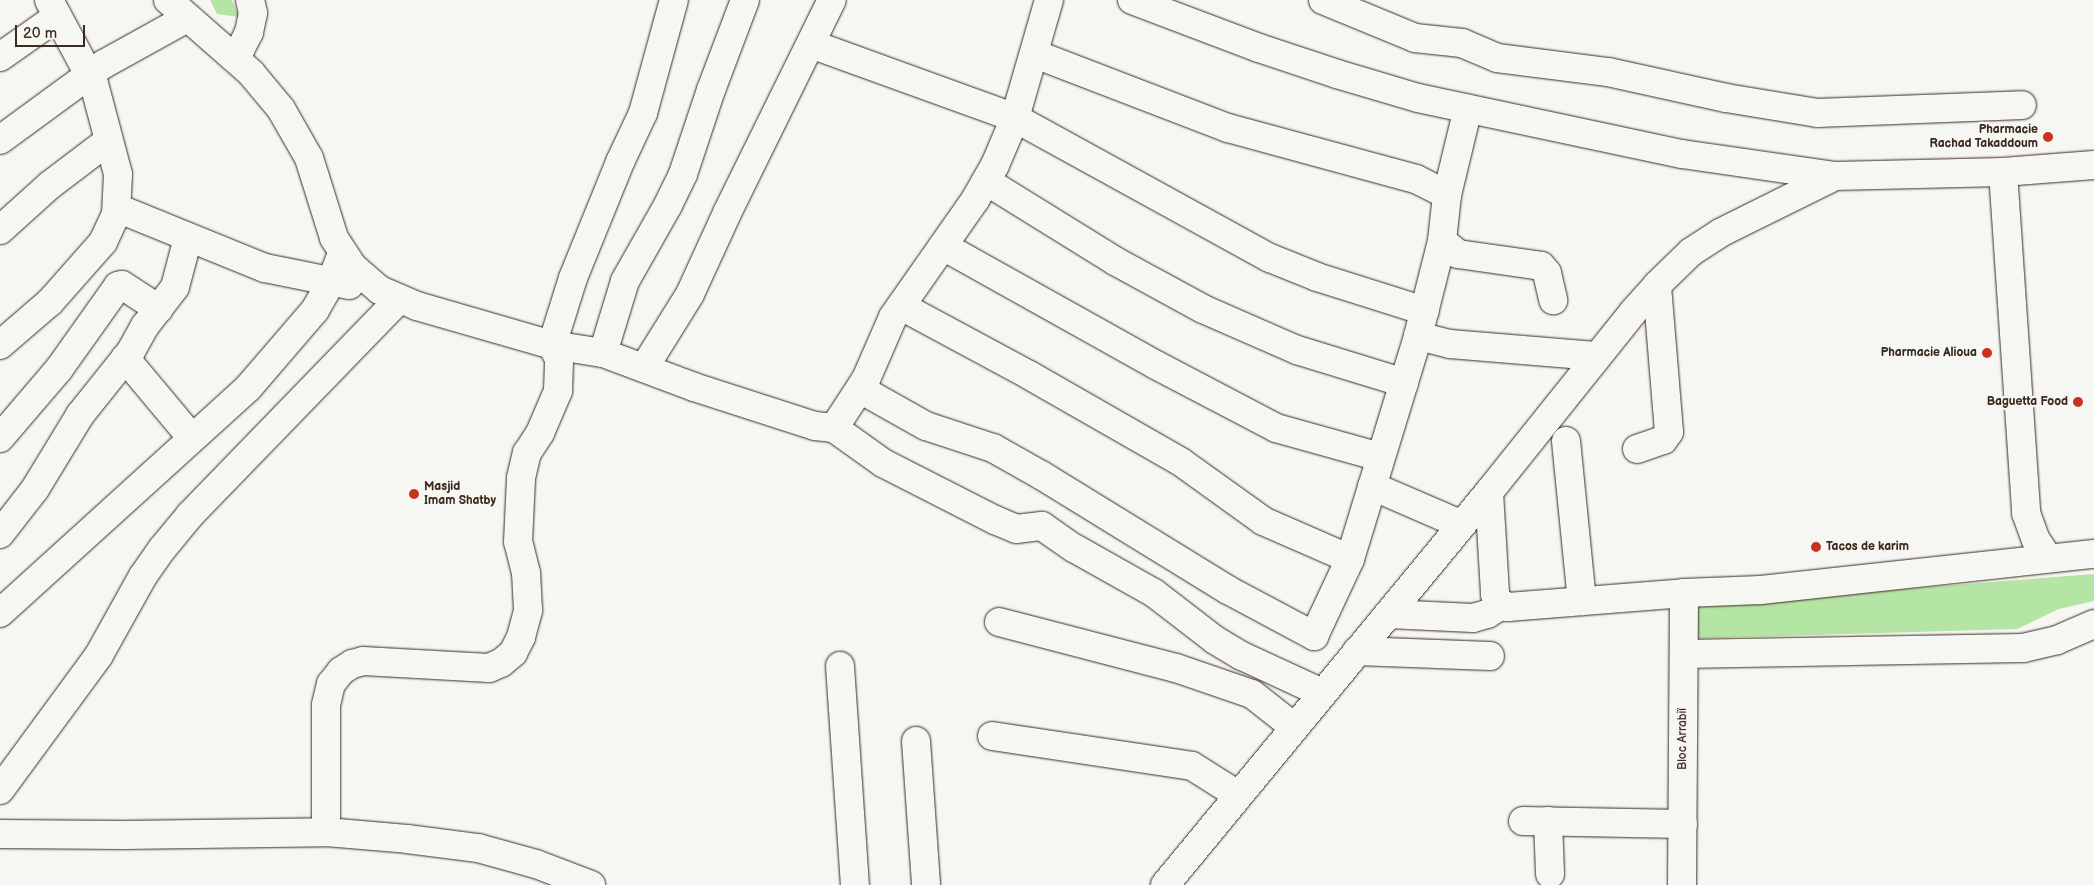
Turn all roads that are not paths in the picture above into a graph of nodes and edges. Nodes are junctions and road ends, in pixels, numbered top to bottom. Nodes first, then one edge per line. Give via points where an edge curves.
1 (250, 0) edge
2 (674, 0) edge
3 (745, 0) edge
4 (832, 0) edge
5 (1049, 0) edge
6 (1132, 0) edge
7 (1323, 0) edge
8 (53, 8) edge
9 (177, 9) edge
10 (811, 44) junction
11 (1035, 54) junction
12 (0, 57) edge
13 (233, 57) junction
14 (89, 75) junction
15 (2022, 105) dead end
16 (1468, 108) junction
17 (1015, 118) junction
18 (0, 140) edge
19 (108, 141) junction
20 (2094, 164) edge
21 (2004, 172) junction
22 (1836, 176) junction
23 (986, 181) junction
24 (1447, 195) junction
25 (117, 208) junction
26 (0, 230) edge
27 (188, 238) junction
28 (1442, 241) junction
29 (943, 246) junction
30 (342, 253) junction
31 (330, 282) junction
32 (1657, 285) junction
33 (389, 295) junction
34 (1553, 300) dead end
35 (901, 306) junction
36 (159, 309) junction
37 (1421, 324) junction
38 (552, 345) junction
39 (0, 346) edge
40 (603, 353) junction
41 (1596, 356) junction
42 (125, 358) junction
43 (644, 368) junction
44 (1404, 383) junction
45 (860, 389) junction
46 (834, 428) junction
47 (0, 438) edge
48 (192, 438) junction
49 (1566, 441) dead end
50 (1637, 449) dead end
51 (1380, 457) junction
52 (1372, 486) junction
53 (1489, 492) junction
54 (1462, 525) junction
55 (0, 534) edge
56 (2094, 554) edge
57 (2048, 558) junction
58 (1350, 559) junction
59 (1684, 593) junction
60 (1582, 601) junction
61 (1502, 605) junction
62 (0, 613) edge
63 (1388, 614) junction
64 (999, 622) dead end
65 (2094, 624) edge
66 (1357, 651) junction
67 (1684, 654) junction
68 (1490, 656) dead end
69 (840, 666) dead end
70 (1322, 692) junction
71 (1294, 727) junction
72 (992, 736) dead end
73 (916, 741) dead end
74 (0, 790) edge
75 (1238, 795) junction
76 (1683, 824) junction
77 (326, 832) junction
78 (0, 834) edge
79 (1550, 874) dead end
80 (591, 885) edge
81 (855, 885) edge
82 (926, 885) edge
83 (1165, 885) edge
84 (1682, 885) edge

1 - 13 street via 253,13 249,32
2 - 38 street via 643,113 570,285
3 - 40 street via 683,174 625,281
4 - 10 street
5 - 11 street
6 - 16 street via 1337,74 1418,98
7 - 15 street via 1415,38 1462,43 1497,58 1608,72 1818,114
8 - 12 street
8 - 14 street
9 - 13 street
9 - 14 street
10 - 17 street
10 - 43 street via 690,294
11 - 17 street
11 - 24 street via 1228,128 1416,179
13 - 30 street via 266,90 296,133 309,158 334,238
14 - 18 street
14 - 19 street
16 - 22 street via 1682,154
16 - 24 street
17 - 23 street
17 - 37 street via 1270,258
19 - 25 street via 118,174
19 - 26 street via 50,185
20 - 21 street
21 - 22 street
21 - 57 street via 2026,514 2036,540
22 - 32 street via 1720,233 1691,252
23 - 29 street
23 - 44 street via 1115,261 1203,309 1297,350
24 - 28 street
25 - 27 street
25 - 39 street via 103,242 50,302
27 - 31 street via 265,268
27 - 36 street via 175,287
28 - 34 street via 1458,254 1541,266 1547,274
28 - 37 street
29 - 35 street
29 - 51 street via 1276,428
30 - 31 street
30 - 33 street via 364,278
31 - 33 street
31 - 48 street via 299,331 230,406
32 - 41 street
32 - 50 street via 1669,432 1663,440
33 - 38 street
33 - 74 street via 162,549 99,655
35 - 45 street
35 - 58 street via 1181,462 1263,521
36 - 42 street
36 - 47 street via 122,285 118,286 59,369
37 - 41 street via 1450,344
37 - 44 street
38 - 40 street
38 - 77 street via 559,359 558,391 540,433 527,453 521,478 518,542 526,573 528,610 520,637 513,652 489,668 363,661 341,671 331,684 326,705
40 - 43 street
41 - 53 street
42 - 48 street
42 - 55 street via 80,415 35,490
43 - 46 street via 815,426
44 - 51 street
45 - 46 street
45 - 58 street via 926,426 993,448 1228,590 1314,636
46 - 70 street via 883,463 995,520 1016,528 1042,526 1154,593 1215,640 1242,656
48 - 62 street
49 - 60 street
51 - 52 street
52 - 54 street
52 - 58 street
53 - 54 street
53 - 61 street via 1495,594
54 - 63 street
56 - 57 street
57 - 59 street via 1761,590
59 - 60 street
59 - 67 street, Bloc Arrabiï
60 - 61 street
61 - 63 street via 1473,618
63 - 66 street
64 - 71 street via 1176,668 1252,694
65 - 67 street via 2057,640 2024,648
66 - 68 street
66 - 70 street
67 - 76 street, Bloc Arrabiï
69 - 81 street
70 - 71 street
71 - 75 street
72 - 75 street via 1192,766
73 - 82 street
75 - 83 street
76 - 79 street via 1536,821
76 - 84 street, Bloc Arrabiï
77 - 78 street
77 - 80 street via 478,848 536,864

